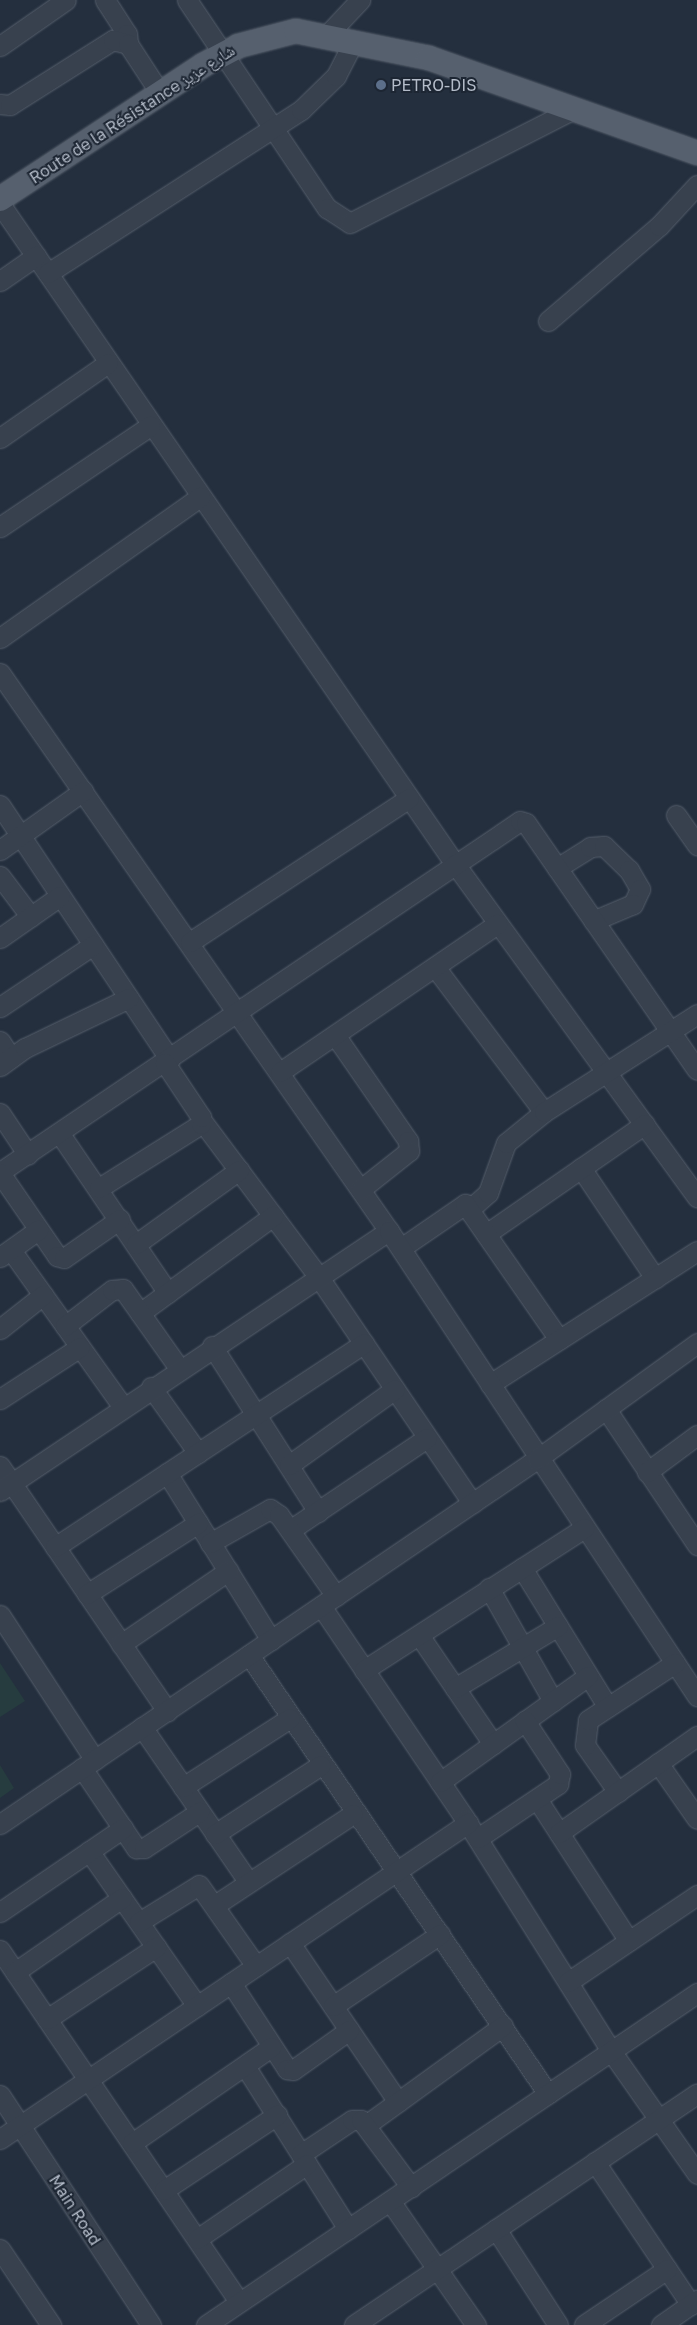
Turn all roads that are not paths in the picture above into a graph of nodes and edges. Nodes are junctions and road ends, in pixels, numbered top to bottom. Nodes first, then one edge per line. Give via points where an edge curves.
1 (66, 0) edge
2 (105, 0) edge
3 (187, 0) edge
4 (360, 0) edge
5 (328, 34) junction
6 (354, 41) junction
7 (128, 44) junction
8 (0, 46) edge
9 (220, 55) junction
10 (0, 88) edge
11 (160, 93) junction
12 (5, 105) edge
13 (574, 109) junction
14 (275, 129) junction
15 (697, 153) edge
16 (697, 185) edge
17 (0, 198) edge
18 (0, 204) edge
19 (36, 256) junction
20 (48, 273) junction
21 (0, 281) edge
22 (548, 321) dead end
23 (108, 363) junction
24 (150, 426) junction
25 (0, 438) edge
26 (200, 498) junction
27 (0, 527) edge
28 (0, 638) edge
29 (0, 673) edge
30 (83, 791) junction
31 (409, 798) junction
32 (0, 805) edge
33 (676, 815) dead end
34 (21, 836) junction
35 (697, 845) edge
36 (0, 850) edge
37 (454, 864) junction
38 (557, 868) junction
39 (0, 876) edge
40 (60, 896) junction
41 (31, 917) junction
42 (594, 921) junction
43 (497, 924) junction
44 (0, 938) edge
45 (190, 942) junction
46 (93, 945) junction
47 (435, 968) junction
48 (129, 998) junction
49 (0, 1007) edge
50 (237, 1011) junction
51 (697, 1014) edge
52 (671, 1032) junction
53 (335, 1035) junction
54 (0, 1041) edge
55 (168, 1061) junction
56 (6, 1062) edge
57 (697, 1070) edge
58 (280, 1072) junction
59 (609, 1074) junction
60 (544, 1112) junction
61 (0, 1113) edge
62 (202, 1121) junction
63 (645, 1124) junction
64 (60, 1134) junction
65 (28, 1155) junction
66 (581, 1168) junction
67 (239, 1170) junction
68 (0, 1173) edge
69 (100, 1188) junction
70 (361, 1189) junction
71 (697, 1197) edge
72 (470, 1209) junction
73 (273, 1216) junction
74 (120, 1219) junction
75 (38, 1230) junction
76 (389, 1231) junction
77 (486, 1234) junction
78 (136, 1244) junction
79 (401, 1248) junction
80 (697, 1251) edge
81 (5, 1254) edge
82 (655, 1278) junction
83 (320, 1279) junction
84 (168, 1293) junction
85 (43, 1295) junction
86 (140, 1313) junction
87 (65, 1326) junction
88 (0, 1329) edge
89 (559, 1340) junction
90 (364, 1343) junction
91 (697, 1344) edge
92 (212, 1346) junction
93 (80, 1347) junction
94 (178, 1368) junction
95 (490, 1384) junction
96 (151, 1387) junction
97 (395, 1389) junction
98 (0, 1399) edge
99 (123, 1407) junction
100 (606, 1409) junction
101 (258, 1413) junction
102 (697, 1435) edge
103 (428, 1438) junction
104 (198, 1453) junction
105 (537, 1459) junction
106 (289, 1465) junction
107 (0, 1466) edge
108 (647, 1472) junction
109 (167, 1473) junction
110 (6, 1487) edge
111 (472, 1503) junction
112 (318, 1512) junction
113 (198, 1523) junction
114 (584, 1528) junction
115 (290, 1530) junction
116 (210, 1543) junction
117 (697, 1545) edge
118 (55, 1547) junction
119 (522, 1568) junction
120 (228, 1571) junction
121 (489, 1588) junction
122 (87, 1594) junction
123 (328, 1601) junction
124 (0, 1616) edge
125 (558, 1626) junction
126 (419, 1635) junction
127 (271, 1640) junction
128 (121, 1644) junction
129 (522, 1646) junction
130 (249, 1655) junction
131 (675, 1664) junction
132 (364, 1670) junction
133 (588, 1676) junction
134 (694, 1684) edge
135 (455, 1688) junction
136 (553, 1700) junction
137 (608, 1707) junction
138 (167, 1711) junction
139 (290, 1718) junction
140 (525, 1721) junction
141 (142, 1727) junction
142 (697, 1736) edge
143 (493, 1744) junction
144 (658, 1763) junction
145 (89, 1764) junction
146 (321, 1765) junction
147 (440, 1782) junction
148 (183, 1787) junction
149 (618, 1792) junction
150 (537, 1799) junction
151 (199, 1812) junction
152 (353, 1814) junction
153 (697, 1819) edge
154 (0, 1824) edge
155 (123, 1828) junction
156 (473, 1831) junction
157 (215, 1834) junction
158 (559, 1834) junction
159 (89, 1851) junction
160 (396, 1872) junction
161 (248, 1881) junction
162 (697, 1894) edge
163 (122, 1898) junction
164 (215, 1905) junction
165 (0, 1912) edge
166 (139, 1922) junction
167 (440, 1934) junction
168 (629, 1941) junction
169 (290, 1943) junction
170 (156, 1947) junction
171 (0, 1950) edge
172 (256, 1966) junction
173 (15, 1972) junction
174 (568, 1982) junction
175 (231, 1983) junction
176 (697, 1993) edge
177 (197, 2006) junction
178 (333, 2006) junction
179 (48, 2020) junction
180 (503, 2026) junction
181 (349, 2030) junction
182 (271, 2047) junction
183 (611, 2051) junction
184 (246, 2066) junction
185 (88, 2079) junction
186 (0, 2094) edge
187 (548, 2094) junction
188 (697, 2094) edge
189 (398, 2102) junction
190 (277, 2115) junction
191 (658, 2118) junction
192 (20, 2125) junction
193 (366, 2125) junction
194 (0, 2139) edge
195 (132, 2144) junction
196 (304, 2159) junction
197 (595, 2162) junction
198 (697, 2174) edge
199 (411, 2187) junction
200 (164, 2190) junction
201 (390, 2201) junction
202 (348, 2229) junction
203 (496, 2229) junction
204 (197, 2239) junction
205 (0, 2249) edge
206 (437, 2269) junction
207 (667, 2270) junction
208 (240, 2302) junction
209 (694, 2302) edge
210 (378, 2318) edge
211 (594, 2322) edge
212 (51, 2325) edge
213 (151, 2325) edge
214 (206, 2325) edge
215 (354, 2325) edge
216 (476, 2325) edge
217 (558, 2325) edge
218 (661, 2325) edge

1 - 8 street
2 - 7 street via 127,34
3 - 9 street
4 - 5 street
5 - 6 main road, Route de la Résistance شارع عزيز
5 - 9 main road, Route de la Résistance شارع عزيز via 296,31 269,36
6 - 13 main road, Route de la Résistance شارع عزيز via 429,58
6 - 14 street via 326,89
7 - 11 street
7 - 12 street via 113,40
9 - 11 main road, Route de la Résistance شارع عزيز
9 - 14 street
10 - 12 street
11 - 17 main road, Route de la Résistance شارع عزيز
13 - 14 street via 350,223 327,208
13 - 15 main road, Route de la Résistance شارع عزيز
14 - 20 street
16 - 22 street via 659,226
18 - 19 street
19 - 20 street
19 - 21 street
20 - 23 street
23 - 24 street
23 - 25 street
24 - 26 street
24 - 27 street
26 - 28 street
26 - 31 street
29 - 30 street
30 - 34 street
30 - 45 street
31 - 37 street
31 - 45 street
32 - 34 street
33 - 35 street
34 - 36 street
34 - 40 street
37 - 38 street via 520,821 526,823
37 - 43 street
37 - 50 street
38 - 42 street
38 - 42 street via 590,847 604,846 629,870 640,889 633,904
39 - 41 street
40 - 41 street
40 - 46 street
41 - 44 street
42 - 52 street
43 - 47 street
43 - 59 street
45 - 50 street
46 - 48 street
46 - 49 street
47 - 53 street
47 - 60 street
48 - 55 street
48 - 56 street
50 - 55 street
50 - 58 street
51 - 52 street
52 - 57 street
52 - 59 street
53 - 58 street
53 - 70 street via 408,1141 409,1151
54 - 56 street
55 - 62 street
55 - 64 street
58 - 70 street
59 - 60 street
59 - 63 street
60 - 72 street via 506,1143 488,1193
61 - 65 street
62 - 67 street
62 - 69 street
63 - 66 street
63 - 71 street
64 - 65 street
64 - 69 street
65 - 68 street
66 - 77 street
66 - 82 street
67 - 73 street
67 - 78 street
68 - 75 street
69 - 74 street
70 - 76 street
72 - 77 street
72 - 79 street via 461,1204
73 - 83 street
73 - 84 street
74 - 75 street via 64,1258 52,1251
74 - 78 street
75 - 81 street
76 - 79 street
76 - 83 street
77 - 89 street
78 - 84 street
79 - 95 street
80 - 82 street
81 - 85 street
82 - 89 street
83 - 90 street
83 - 92 street
84 - 86 street
85 - 87 street
85 - 88 street
86 - 87 street via 118,1289
86 - 94 street
87 - 93 street
89 - 95 street
90 - 97 street
90 - 101 street
91 - 100 street
92 - 94 street
92 - 101 street
93 - 98 street
93 - 99 street
94 - 96 street
95 - 105 street
96 - 99 street
96 - 104 street
97 - 103 street
97 - 106 street
99 - 110 street
100 - 105 street
100 - 108 street
101 - 104 street
101 - 106 street
102 - 108 street
103 - 111 street
103 - 112 street
104 - 109 street
105 - 111 street
105 - 114 street
106 - 112 street
107 - 110 street
108 - 117 street
109 - 113 street
109 - 118 street
110 - 118 street
111 - 123 street
112 - 115 street
113 - 116 street
113 - 122 street
114 - 119 street
114 - 131 street
115 - 116 street via 270,1509
115 - 123 street
116 - 120 street
118 - 122 street
119 - 121 street
119 - 125 street
120 - 127 street
120 - 128 street
121 - 126 street
121 - 129 street
122 - 128 street
123 - 127 street
123 - 132 street
124 - 145 street
125 - 129 street
125 - 133 street
126 - 132 street
126 - 135 street
127 - 130 street
128 - 138 street
129 - 135 street
129 - 136 street
130 - 138 street
130 - 139 street
131 - 134 street
131 - 137 street
132 - 147 street
133 - 136 street
133 - 137 street
135 - 143 street
136 - 140 street
137 - 149 street via 588,1720 583,1736 585,1745
138 - 141 street
139 - 146 street
139 - 148 street
140 - 143 street
140 - 150 street via 560,1774 558,1784
141 - 145 street
141 - 148 street
142 - 144 street
143 - 147 street
144 - 149 street
144 - 153 street
145 - 154 street
145 - 155 street
146 - 152 street
146 - 157 street
147 - 156 street
148 - 151 street
149 - 158 street
150 - 156 street
150 - 158 street
151 - 155 street via 139,1849
151 - 157 street
152 - 160 street
152 - 161 street
155 - 159 street
156 - 160 street
156 - 174 street
157 - 161 street
158 - 168 street
159 - 163 street
159 - 165 street
160 - 167 street
160 - 169 street
161 - 164 street
162 - 168 street
163 - 166 street
163 - 173 street
164 - 166 street via 199,1884
164 - 172 street
166 - 170 street
167 - 178 street
167 - 180 street
168 - 174 street
169 - 172 street
169 - 178 street
170 - 177 street
170 - 179 street
171 - 173 street
172 - 175 street
173 - 179 street
174 - 183 street
175 - 177 street
175 - 182 street
176 - 183 street
177 - 185 street
178 - 181 street
179 - 185 street
180 - 187 street
180 - 189 street
181 - 182 street via 293,2070
181 - 189 street
182 - 184 street
183 - 187 street
183 - 191 street
184 - 190 street
184 - 195 street
185 - 192 street
185 - 195 street
186 - 192 street, Main Road
187 - 199 street
188 - 191 street
189 - 193 street
190 - 196 street
190 - 200 street
191 - 197 street
191 - 198 street
192 - 194 street
192 - 213 street, Main Road
193 - 196 street via 352,2120
193 - 199 street
195 - 200 street
196 - 202 street
196 - 204 street
197 - 203 street
197 - 207 street
199 - 201 street
200 - 204 street
201 - 202 street
201 - 206 street
202 - 208 street
203 - 206 street
203 - 217 street
204 - 208 street
205 - 212 street
206 - 210 street
206 - 216 street
207 - 209 street
207 - 211 street
208 - 214 street
209 - 218 street
210 - 215 street

